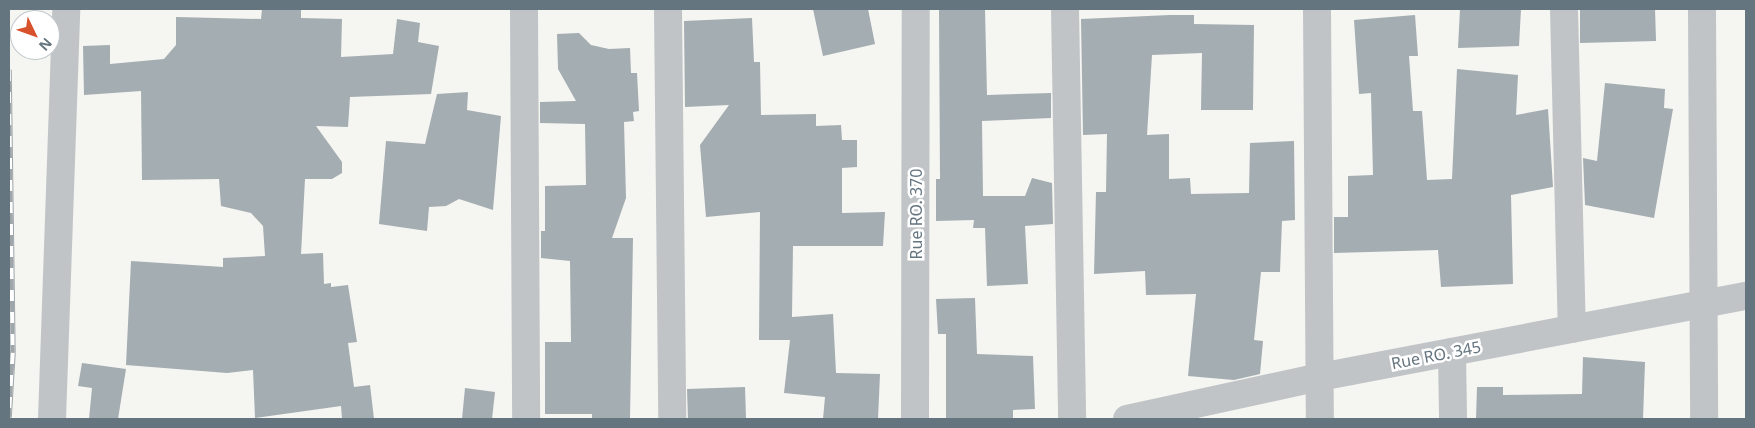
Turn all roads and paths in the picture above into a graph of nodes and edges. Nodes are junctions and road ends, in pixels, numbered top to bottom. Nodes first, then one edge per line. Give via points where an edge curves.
1 (66, 9) edge
2 (524, 9) edge
3 (668, 9) edge
4 (916, 9) edge
5 (1065, 9) edge
6 (1317, 9) edge
7 (1564, 9) edge
8 (1702, 9) edge
9 (1746, 296) edge
10 (1702, 304) junction
11 (1572, 329) junction
12 (1452, 352) junction
13 (1320, 377) junction
14 (52, 419) edge
15 (526, 419) edge
16 (672, 419) edge
17 (915, 419) edge
18 (1072, 419) edge
19 (1127, 419) edge
20 (1320, 419) edge
21 (1454, 419) edge
22 (1704, 419) edge

1 - 14 street
2 - 15 street
3 - 16 street
4 - 17 street, Rue RO. 370
5 - 18 street
6 - 13 street
7 - 11 street
8 - 10 street
9 - 10 street, Rue RO. 345
10 - 11 street, Rue RO. 345
10 - 22 street
11 - 12 street, Rue RO. 345
12 - 13 street, Rue RO. 345
12 - 21 street
13 - 19 street, Rue RO. 345
13 - 20 street

